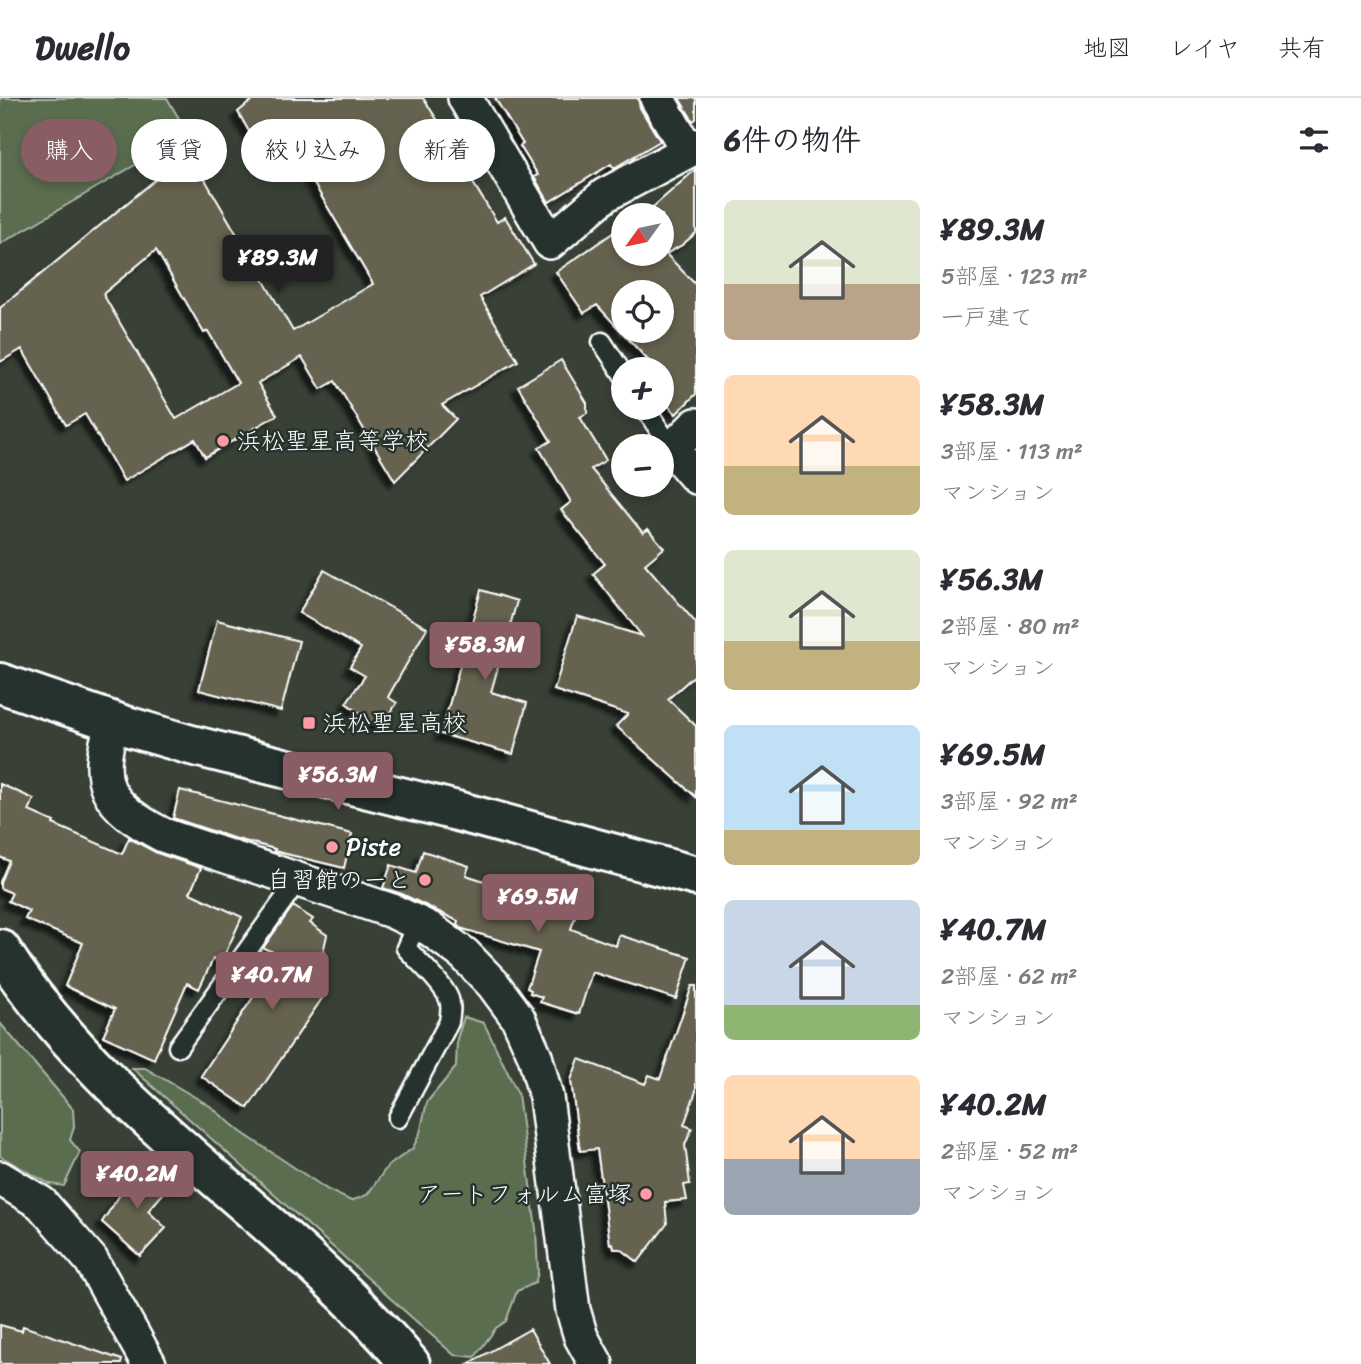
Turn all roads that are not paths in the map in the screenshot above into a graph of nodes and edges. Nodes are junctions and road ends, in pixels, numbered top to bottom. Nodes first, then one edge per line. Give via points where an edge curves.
1 (465, 98) edge
2 (657, 98) edge
3 (692, 148) edge
4 (602, 342) dead end
5 (612, 357) edge
6 (696, 425) edge
7 (674, 447) edge
8 (674, 451) edge
9 (696, 477) edge
10 (0, 683) edge
11 (113, 722) junction
12 (696, 876) edge
13 (293, 878) junction
14 (417, 923) junction
15 (0, 948) edge
16 (178, 1047) dead end
17 (398, 1118) dead end
18 (0, 1178) edge
19 (149, 1364) edge
20 (410, 1364) edge
21 (596, 1364) edge

1 - 3 street via 550,242 605,195
2 - 3 street
4 - 5 lane
6 - 7 street
8 - 9 street
10 - 11 street
11 - 12 street
11 - 13 street via 102,768 108,791 122,809 163,835
13 - 14 street
13 - 16 lane via 288,894
14 - 17 lane via 405,948 442,989 451,1010
14 - 21 street via 464,954 493,984 517,1018 535,1056 546,1097 573,1310
15 - 20 street via 42,1009 102,1076 332,1283
18 - 19 street via 41,1203 91,1260

